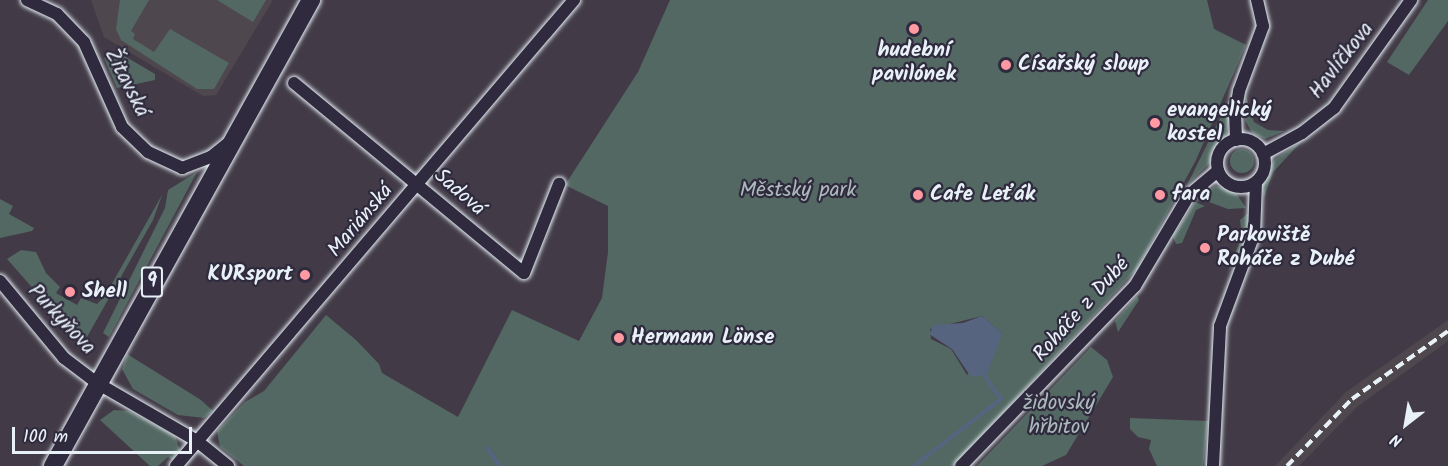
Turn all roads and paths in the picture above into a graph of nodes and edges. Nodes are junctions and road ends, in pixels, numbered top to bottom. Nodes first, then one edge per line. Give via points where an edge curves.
1 (311, 0) edge
2 (574, 0) edge
3 (1257, 0) edge
4 (1411, 0) edge
5 (35, 1) edge
6 (294, 83) dead end
7 (1236, 140) junction
8 (229, 142) junction
9 (1263, 154) junction
10 (1218, 171) junction
11 (1256, 182) junction
12 (418, 184) junction
13 (559, 184) dead end
14 (1240, 187) junction
15 (1257, 208) junction
16 (0, 281) edge
17 (97, 383) junction
18 (197, 441) junction
19 (53, 466) edge
20 (176, 466) edge
21 (228, 466) edge
22 (961, 466) edge
23 (1213, 466) edge

1 - 8 main road, 9
2 - 12 street, Mariánská
3 - 7 street via 1263,26 1239,91
4 - 9 street, Havlíčkova via 1334,108 1302,134
5 - 8 street, Žitavská via 57,14 84,42 122,127 148,152 182,168 211,157
6 - 12 street, Sadová
7 - 9 street via 1251,141
7 - 10 street, Roháče z Dubé via 1220,152
8 - 17 main road, 9
9 - 11 street via 1264,169
10 - 14 street via 1226,182
10 - 22 street, Roháče z Dubé via 1189,195 1135,286
11 - 14 street
11 - 15 street
12 - 13 street, Sadová via 524,273
12 - 18 street, Mariánská
14 - 15 street
15 - 23 street via 1254,234 1219,330 1221,362
16 - 17 street, Purkyňova via 64,358
17 - 18 street, Purkyňova
17 - 19 main road, 9
18 - 20 street, Mariánská
18 - 21 street, Purkyňova

